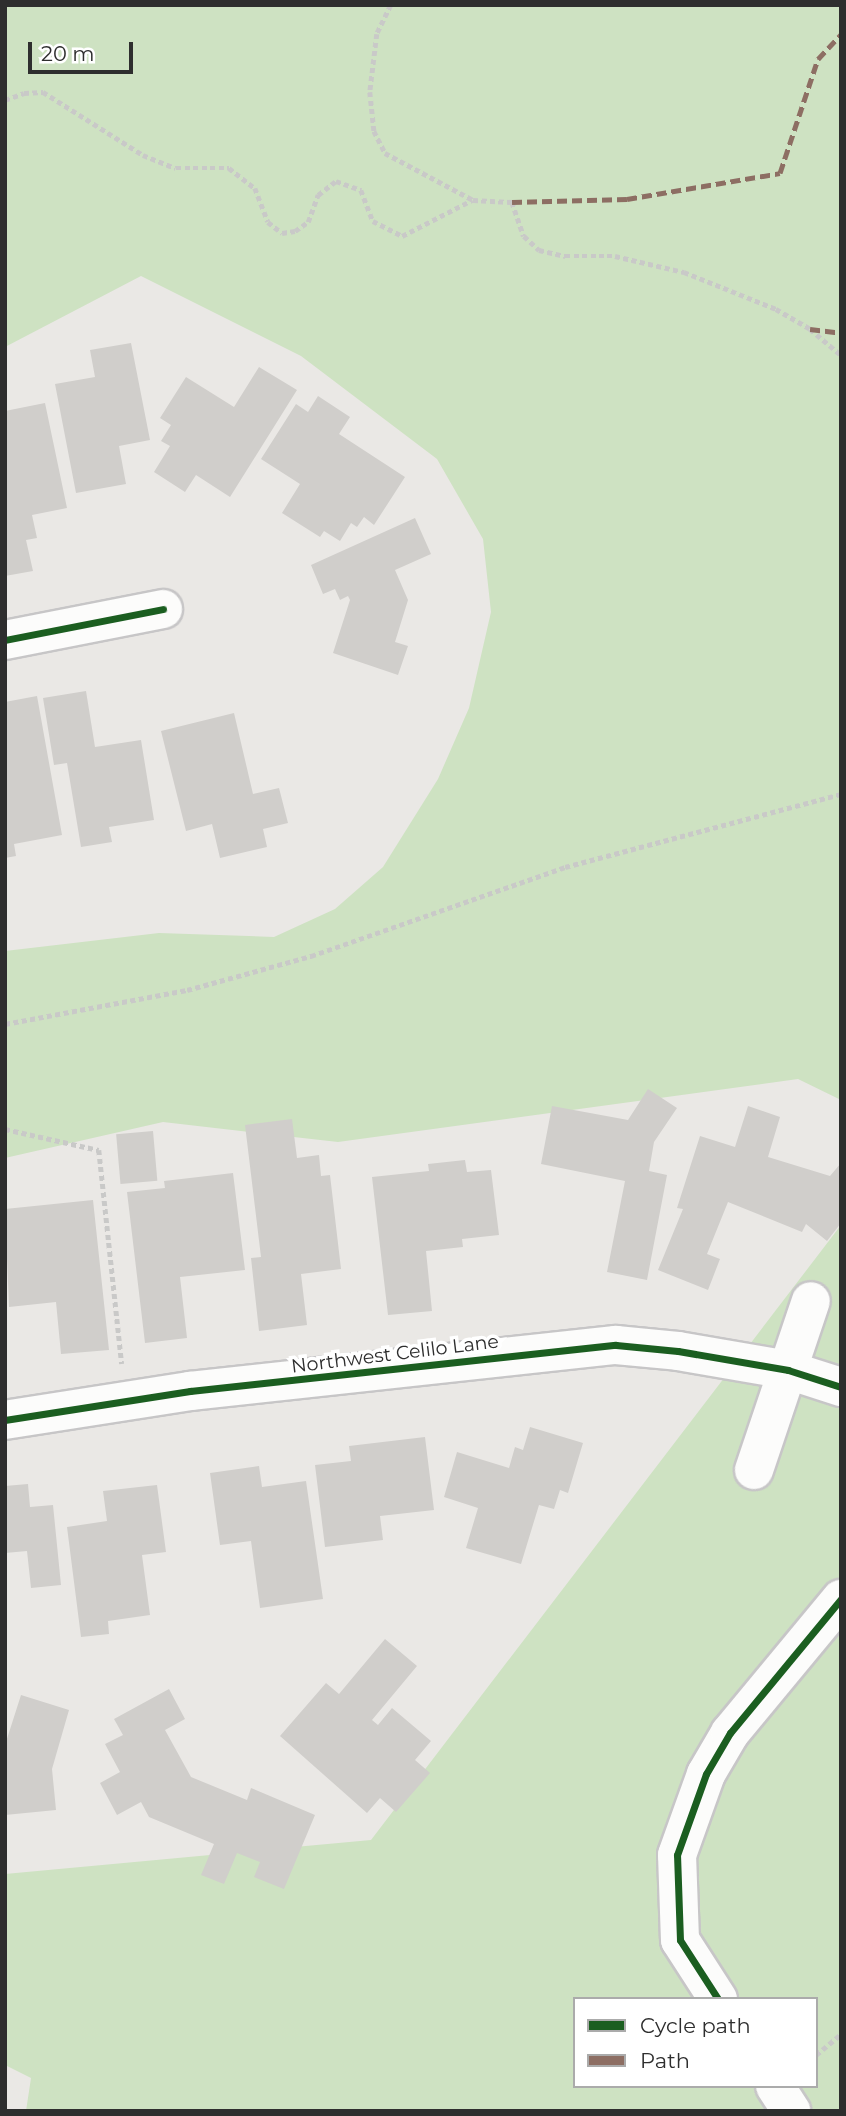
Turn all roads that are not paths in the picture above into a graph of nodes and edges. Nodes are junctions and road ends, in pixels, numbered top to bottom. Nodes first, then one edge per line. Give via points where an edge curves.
1 (163, 609) dead end
2 (5, 640) edge
3 (811, 1301) dead end
4 (788, 1370) junction
5 (841, 1387) edge
6 (5, 1420) edge
7 (754, 1470) dead end
8 (841, 1599) edge
9 (717, 1997) edge
10 (776, 2088) edge
11 (791, 2111) edge

1 - 2 street
3 - 4 street
4 - 5 street, Northwest Celilo Lane
4 - 6 street, Northwest Celilo Lane via 617,1345 190,1391
4 - 7 street
8 - 9 street via 730,1734 706,1774 677,1856 680,1940
10 - 11 street

